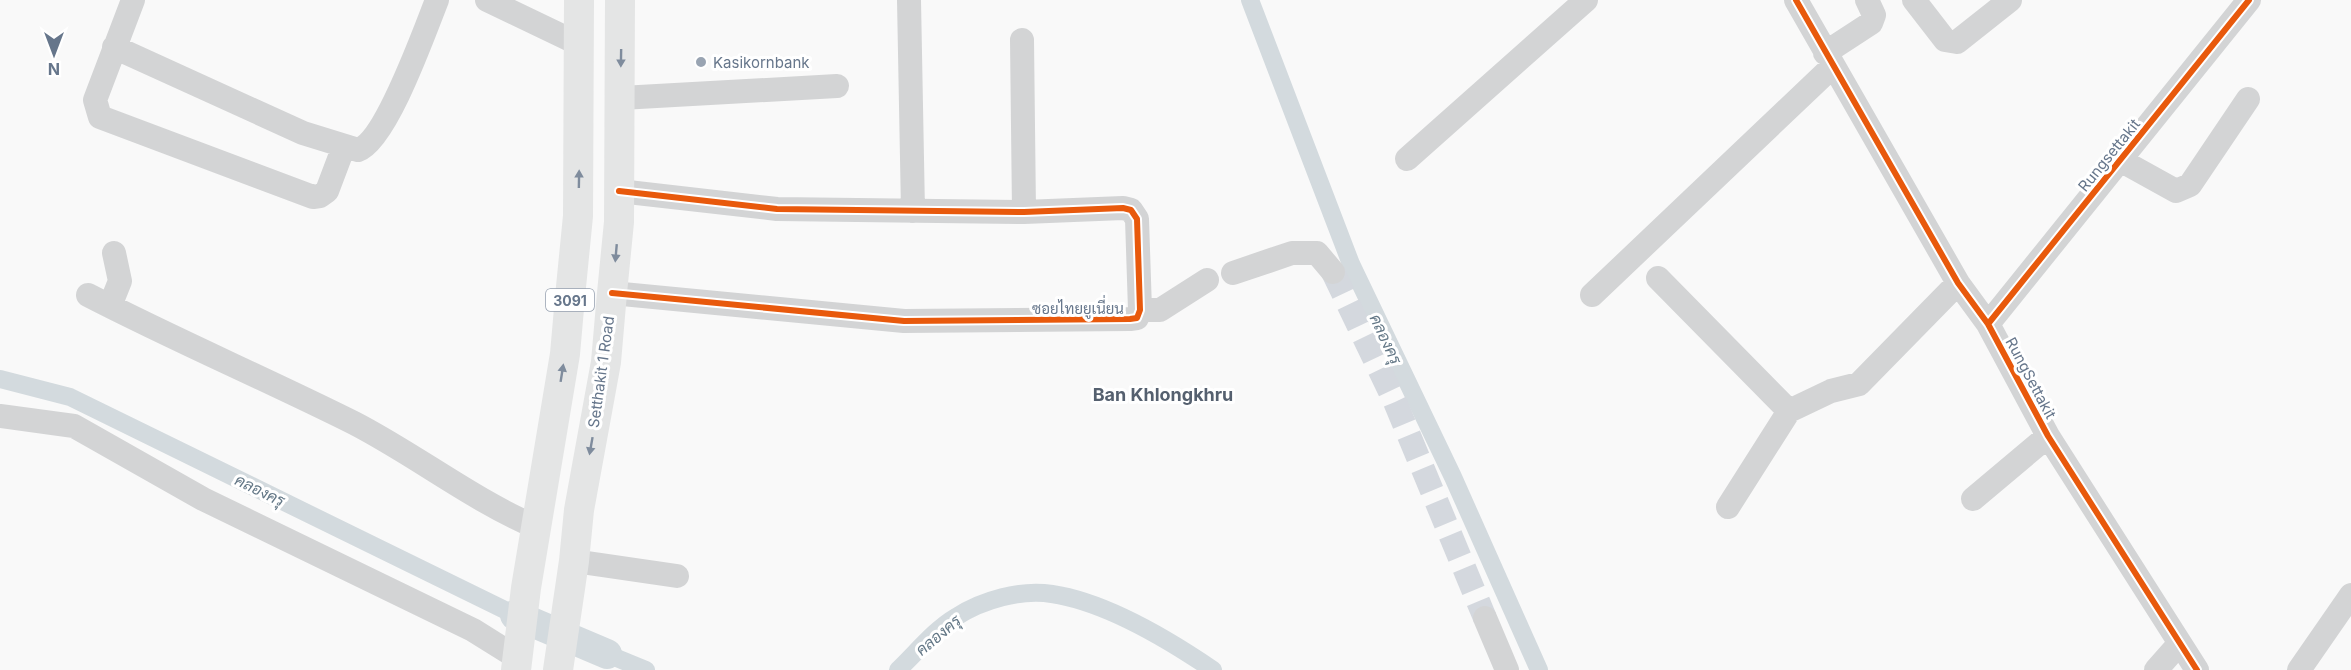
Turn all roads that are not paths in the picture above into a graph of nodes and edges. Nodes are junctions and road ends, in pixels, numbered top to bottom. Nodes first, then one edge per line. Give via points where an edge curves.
1 (133, 0) edge
2 (437, 0) edge
3 (487, 0) edge
4 (579, 0) edge
5 (620, 0) edge
6 (909, 0) edge
7 (1586, 0) edge
8 (1796, 0) edge
9 (1914, 0) edge
10 (2010, 0) edge
11 (2249, 0) edge
12 (1872, 2) edge
13 (1022, 40) dead end
14 (581, 45) junction
15 (114, 47) junction
16 (1829, 60) junction
17 (837, 86) dead end
18 (621, 98) junction
19 (2248, 99) dead end
20 (344, 146) junction
21 (1407, 159) dead end
22 (2120, 160) junction
23 (619, 191) junction
24 (913, 211) junction
25 (1024, 212) junction
26 (114, 253) dead end
27 (1333, 272) tunnel mouth
28 (1233, 273) dead end
29 (1658, 278) dead end
30 (1207, 280) dead end
31 (1958, 283) junction
32 (612, 293) junction
33 (88, 295) dead end
34 (1592, 295) dead end
35 (110, 306) junction
36 (1140, 310) junction
37 (1988, 324) junction
38 (1789, 411) junction
39 (0, 416) edge
40 (2049, 436) junction
41 (1973, 499) dead end
42 (1728, 507) dead end
43 (536, 526) junction
44 (574, 561) junction
45 (677, 576) dead end
46 (2351, 595) edge
47 (1485, 618) tunnel mouth
48 (2179, 644) junction
49 (518, 659) edge
50 (558, 667) edge
51 (1507, 670) edge
52 (2156, 670) edge
53 (2197, 670) edge
54 (2299, 670) edge

1 - 15 street
2 - 20 street via 400,91 370,143 357,150
3 - 14 street
4 - 14 main road, 3091
5 -> 18 main road, Setthakit 1 Road / 3091
6 - 24 street
7 - 21 street
8 - 16 street, RungSettakit
9 - 10 street via 1945,40 1957,42
11 - 22 street, Rungsettakit
12 - 16 street via 1871,23
13 - 25 street
43 -> 14 main road, 3091 via 565,354 576,240
15 - 20 street via 303,133
15 - 20 street via 95,100 100,117 313,197 327,191
16 - 31 street, RungSettakit
16 - 34 street
17 - 18 street
18 - 23 main road, Setthakit 1 Road / 3091
19 - 22 street via 2190,185 2176,191
22 - 37 street, Rungsettakit
23 - 24 street, ซอยไทยยูเนี่ยน via 777,209
23 -> 32 main road, Setthakit 1 Road / 3091
24 - 25 street, ซอยไทยยูเนี่ยน
25 - 36 street, ซอยไทยยูเนี่ยน via 1123,207 1131,210 1137,219
26 - 35 street via 120,281
27 - 28 street via 1317,253 1292,253
29 - 38 street
30 - 36 street via 1160,310
31 - 37 street, RungSettakit
31 - 38 street via 1859,384 1831,391
32 - 36 street, ซอยไทยยูเนี่ยน via 904,321 1130,320 1137,318
32 -> 44 main road, Setthakit 1 Road / 3091 via 606,362 579,510
33 - 35 street
35 - 43 street via 356,424 486,503
37 - 40 street, RungSettakit
38 - 42 street
39 - 49 street via 74,426 204,499 473,630
40 - 41 street
40 - 48 street, RungSettakit
43 - 49 main road, 3091
44 - 45 street
44 - 50 main road, Setthakit 1 Road / 3091
46 - 54 street
47 - 51 street
48 - 52 street
48 - 53 street, RungSettakit

